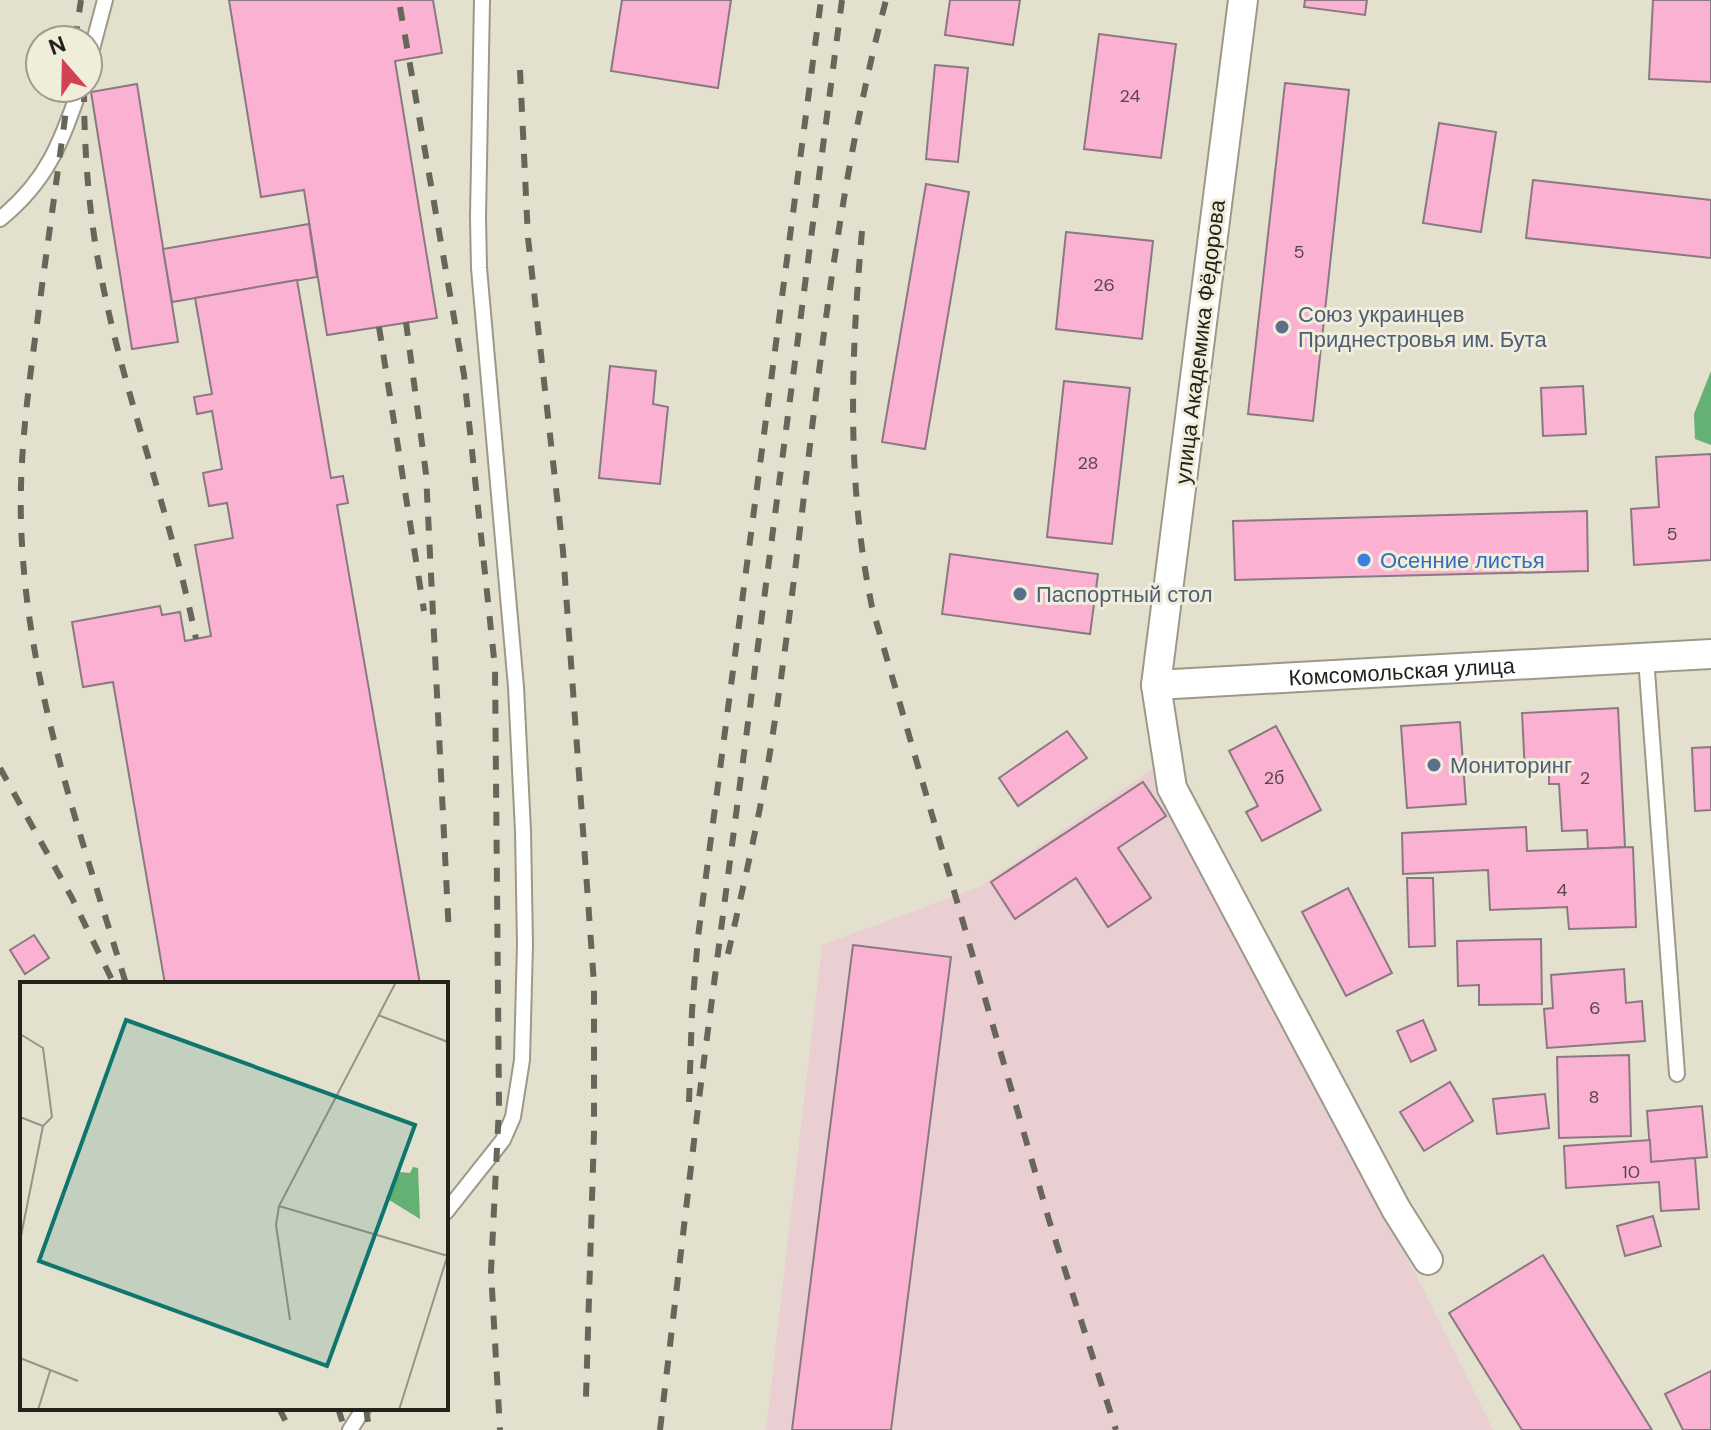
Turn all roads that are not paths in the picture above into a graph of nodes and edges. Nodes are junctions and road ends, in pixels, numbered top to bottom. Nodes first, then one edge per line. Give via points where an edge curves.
1 (105, 0) edge
2 (482, 0) edge
3 (1243, 0) edge
4 (99, 24) edge
5 (74, 104) edge
6 (0, 219) edge
7 (1711, 654) edge
8 (1646, 658) junction
9 (1156, 685) junction
10 (1677, 1074) dead end
11 (448, 1210) edge
12 (1428, 1260) dead end
13 (363, 1410) edge
14 (350, 1430) edge

1 - 4 lane
2 - 11 lane via 479,268 516,687 523,831 522,1060 513,1117 497,1151
3 - 9 street, улица Академика Фёдорова
5 - 6 lane via 61,143 41,176
7 - 8 street, Комсомольская улица
8 - 9 street, Комсомольская улица
8 - 10 lane
9 - 12 street, улица Академика Фёдорова via 1172,788
13 - 14 lane

